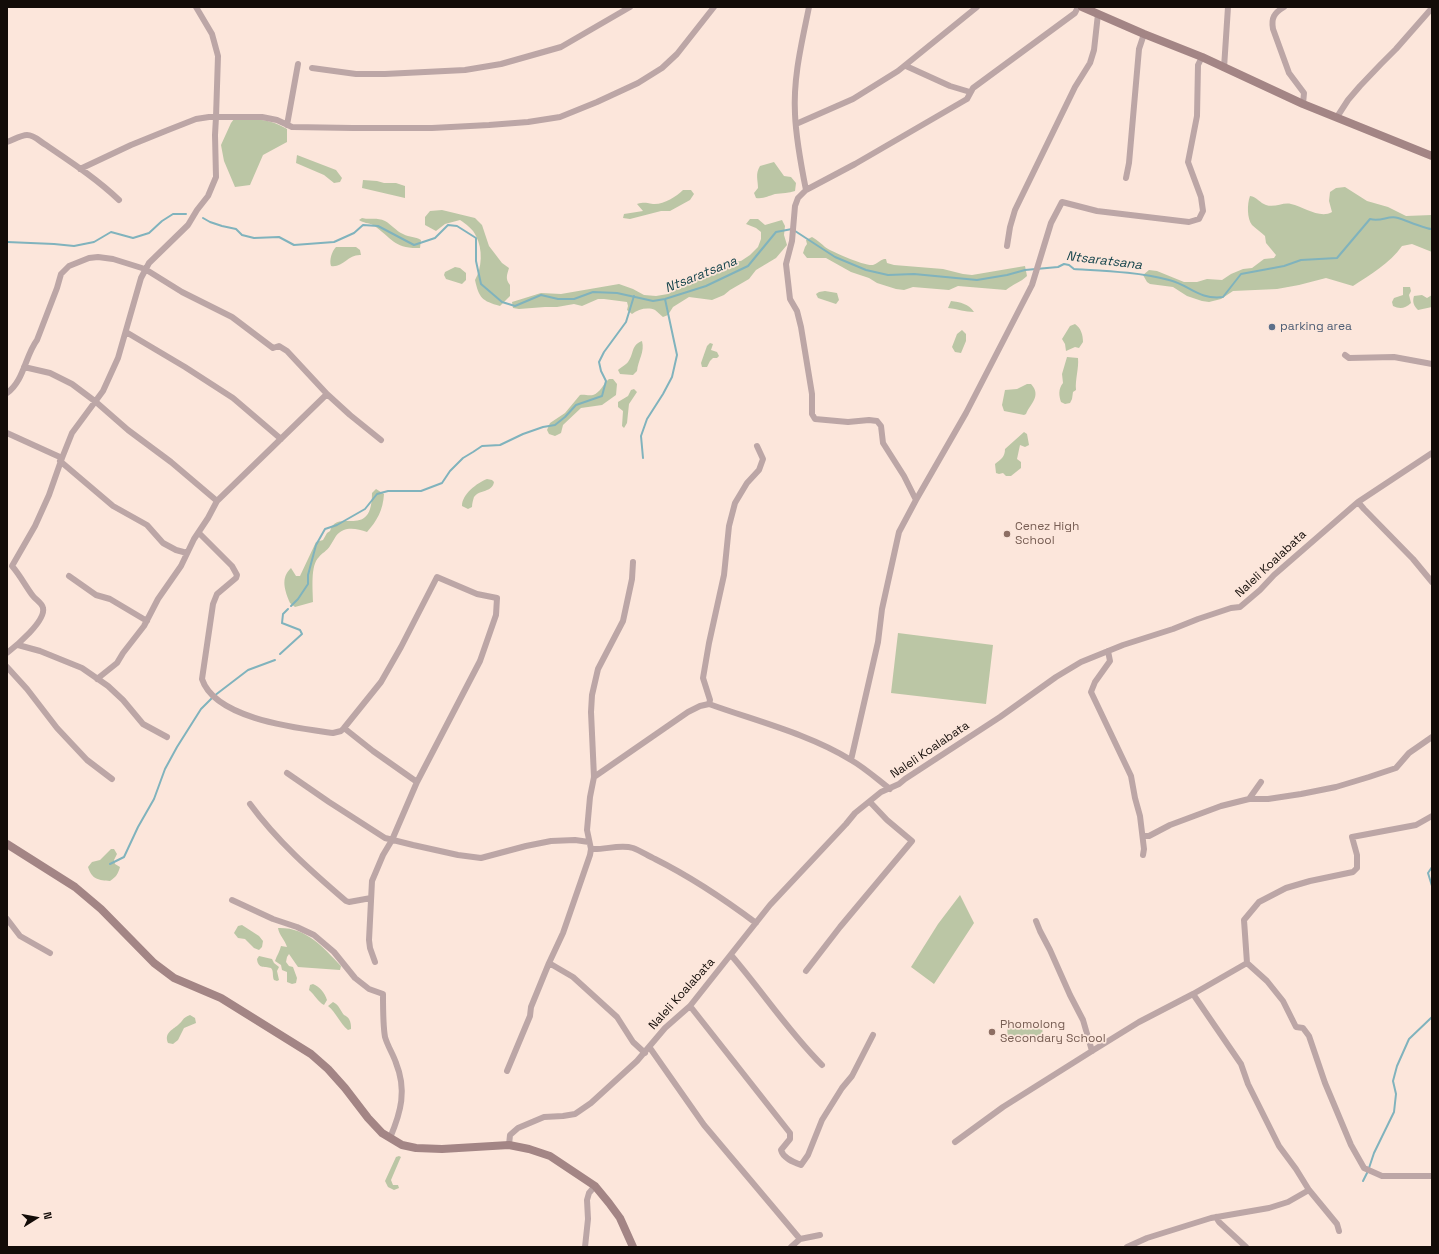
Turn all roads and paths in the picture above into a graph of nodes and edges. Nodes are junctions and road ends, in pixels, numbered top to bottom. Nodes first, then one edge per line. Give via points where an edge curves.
1 (196, 7) edge
2 (630, 7) edge
3 (714, 7) edge
4 (809, 7) edge
5 (978, 7) edge
6 (1078, 7) edge
7 (1082, 7) edge
8 (1228, 7) edge
9 (1284, 7) edge
10 (1432, 8) edge
11 (1098, 14) junction
12 (1144, 34) junction
13 (1202, 57) junction
14 (298, 64) dead end
15 (906, 66) junction
16 (312, 68) dead end
17 (1224, 68) junction
18 (970, 92) junction
19 (1303, 104) junction
20 (216, 117) junction
21 (1337, 117) junction
22 (796, 124) junction
23 (287, 125) junction
24 (7, 142) edge
25 (1432, 156) edge
26 (80, 169) junction
27 (1126, 178) dead end
28 (806, 190) junction
29 (119, 200) dead end
30 (1008, 246) dead end
31 (145, 269) junction
32 (126, 332) junction
33 (1345, 355) dead end
34 (1432, 364) edge
35 (24, 367) junction
36 (7, 393) edge
37 (327, 394) junction
38 (96, 402) junction
39 (7, 433) edge
40 (281, 439) junction
41 (381, 440) dead end
42 (757, 446) dead end
43 (1432, 453) edge
44 (61, 459) junction
45 (916, 500) junction
46 (217, 501) junction
47 (1358, 502) junction
48 (199, 533) junction
49 (187, 553) junction
50 (633, 562) dead end
51 (70, 576) dead end
52 (1432, 582) edge
53 (147, 620) junction
54 (18, 644) junction
55 (1108, 651) junction
56 (7, 653) edge
57 (7, 667) edge
58 (97, 679) junction
59 (709, 704) junction
60 (344, 728) junction
61 (167, 737) dead end
62 (1432, 737) edge
63 (851, 760) junction
64 (287, 773) dead end
65 (594, 777) junction
66 (112, 779) dead end
67 (417, 782) junction
68 (1261, 782) dead end
69 (890, 789) junction
70 (1248, 799) junction
71 (870, 802) junction
72 (250, 804) dead end
73 (1432, 816) edge
74 (1143, 836) junction
75 (392, 840) junction
76 (589, 842) junction
77 (7, 844) edge
78 (591, 849) junction
79 (1144, 855) dead end
80 (371, 898) junction
81 (232, 900) dead end
82 (7, 919) edge
83 (1036, 921) dead end
84 (756, 923) junction
85 (50, 953) dead end
86 (731, 955) junction
87 (375, 962) dead end
88 (549, 963) junction
89 (1247, 963) junction
90 (806, 971) dead end
91 (1193, 994) junction
92 (690, 1006) junction
93 (873, 1035) dead end
94 (647, 1050) junction
95 (1092, 1051) junction
96 (822, 1065) dead end
97 (507, 1071) dead end
98 (390, 1138) junction
99 (956, 1142) dead end
100 (509, 1145) junction
101 (1432, 1176) edge
102 (594, 1186) junction
103 (1309, 1190) junction
104 (1216, 1217) junction
105 (1339, 1231) dead end
106 (820, 1235) dead end
107 (800, 1239) junction
108 (584, 1247) edge
109 (633, 1247) edge
110 (791, 1247) edge
111 (1127, 1247) edge
112 (1246, 1247) edge

1 - 20 street via 212,34 218,56
2 - 16 street via 561,47 501,64 465,70 385,74 356,74
3 - 23 street via 677,54 662,68 638,83 560,117 497,125 436,128
4 - 22 street via 796,72
5 - 15 street
6 - 18 street via 1075,12
7 - 11 street
8 - 17 street
9 - 19 street via 1273,16 1273,29 1289,73 1304,93
10 - 21 street via 1360,86
11 - 12 street
11 - 30 street via 1090,63 1075,87 1015,210
12 - 13 street
12 - 27 street via 1140,49
13 - 17 street
13 - 45 street via 1198,65 1197,116 1188,162 1201,198 1203,211 1199,219 1189,222 1097,211 1062,202 1051,224 1032,285 966,413
14 - 23 street
15 - 18 street
15 - 22 street via 853,99
17 - 19 street
18 - 28 street via 967,99 934,119
19 - 21 street
20 - 23 street via 262,118 277,120
20 - 26 street via 187,122
20 - 31 street via 216,177 208,196 188,225
21 - 25 street
22 - 28 street
24 - 26 street via 28,135 38,139
26 - 29 street
28 - 45 street via 798,198 795,206 792,240 786,264 790,299 797,311 801,328 812,394 812,414 814,419 831,421 877,421 881,426 883,443
31 - 32 street
31 - 35 street via 98,257 69,266 61,274 37,340
31 - 37 street via 182,292 232,317 272,348 279,346 287,351
32 - 38 street via 118,358
32 - 40 street via 233,398
33 - 34 street via 1349,358 1394,357
35 - 36 street
35 - 38 street via 50,373 72,384
37 - 40 street
37 - 41 street
38 - 44 street via 72,433
38 - 46 street
39 - 44 street
40 - 46 street
42 - 59 street via 763,459 759,470 735,503 729,526 724,575 703,678
43 - 47 street, Naleli Koalabata
44 - 49 street via 114,506 147,524 163,542
44 - 54 street via 35,526 12,566 43,609 43,614
45 - 63 street via 899,532 882,609 878,642
46 - 48 street
47 - 52 street
47 - 55 street, Naleli Koalabata via 1240,607 1212,614
48 - 49 street
48 - 60 street via 232,566 237,575 217,594 213,604 202,679 204,687 225,706 260,720 334,733
49 - 53 street
50 - 65 street via 623,621 598,669 592,695 590,712
51 - 53 street via 96,595 110,599
53 - 58 street via 117,663
54 - 56 street
54 - 58 street via 82,668
55 - 69 street, Naleli Koalabata via 1081,662 1056,677
55 - 74 street via 1110,661 1091,692 1131,776
57 - 66 street via 67,739 87,760
58 - 61 street via 123,700 143,724
59 - 63 street via 827,747
59 - 65 street via 688,712
60 - 67 street
60 - 67 street via 381,682 437,577 477,594 497,598 496,615 480,661
62 - 70 street via 1409,753 1396,768 1336,787 1268,799
63 - 69 street
64 - 75 street via 352,817
65 - 76 street via 587,830
67 - 75 street
68 - 70 street
69 - 71 street, Naleli Koalabata
70 - 74 street via 1221,806 1170,825 1149,836
71 - 84 street, Naleli Koalabata via 855,812
71 - 90 street via 912,841
72 - 80 street via 279,839 346,901
73 - 89 street via 1416,825 1352,837 1357,868 1353,872 1301,883 1259,902 1244,920
74 - 79 street
75 - 76 street via 481,858 546,842
75 - 80 street via 372,881
76 - 78 street
77 - 98 street via 75,887 154,963 174,978 221,998 311,1054 328,1069 382,1133
78 - 84 street via 633,848 711,891
78 - 88 street via 564,933
80 - 87 street via 369,940
81 - 98 street via 314,935 334,952 356,978 369,989 383,994 385,1037 397,1065 403,1095
82 - 85 street via 20,936
83 - 95 street via 1083,1020
84 - 86 street, Naleli Koalabata
86 - 92 street, Naleli Koalabata
86 - 96 street via 792,1032
88 - 94 street via 573,977 617,1017 633,1042
88 - 97 street
89 - 91 street
89 - 101 street via 1283,1001 1296,1027 1302,1028 1309,1036 1325,1083 1351,1145 1364,1168 1382,1176
91 - 95 street via 1139,1022
91 - 103 street via 1241,1064 1248,1084 1279,1146
92 - 93 street via 790,1133 790,1138 781,1153 800,1165 808,1155 822,1120 852,1076
92 - 94 street, Naleli Koalabata via 665,1028
94 - 100 street, Naleli Koalabata via 591,1103 574,1114 544,1118 518,1128 510,1135
94 - 107 street via 704,1125
95 - 99 street via 1003,1107
98 - 100 street via 402,1145 416,1148
100 - 102 street via 529,1148 550,1156
102 - 108 street via 586,1200 588,1219
102 - 109 street via 620,1218
103 - 104 street via 1288,1202 1269,1208
103 - 105 street via 1337,1224
104 - 111 street
104 - 112 street
106 - 107 street
107 - 110 street

